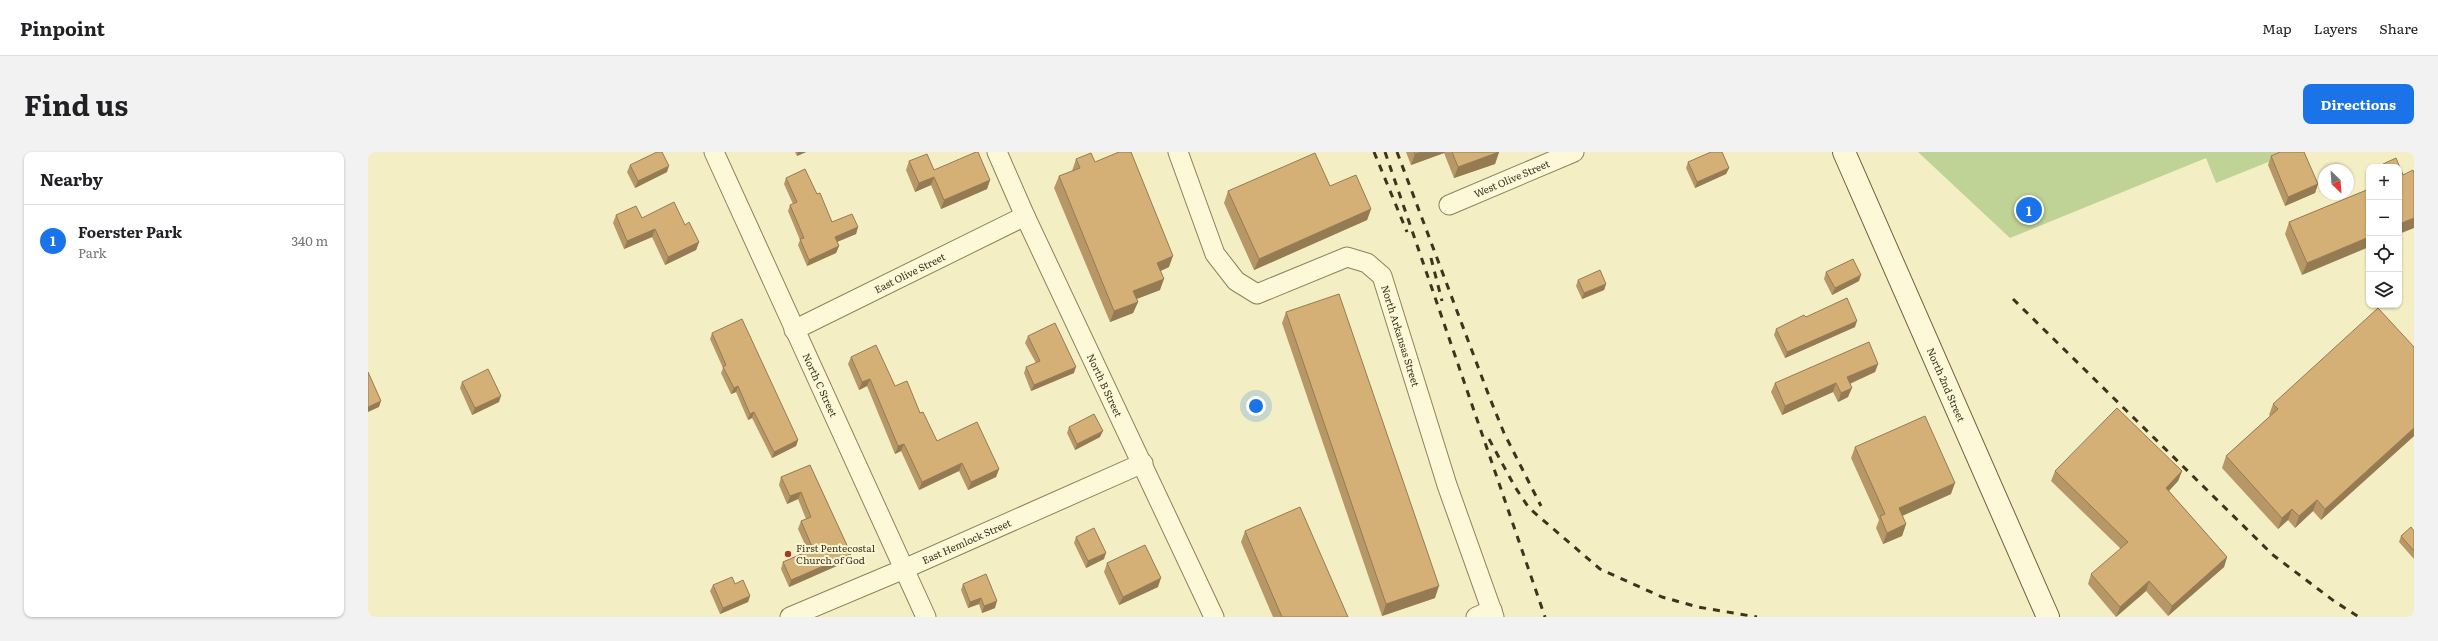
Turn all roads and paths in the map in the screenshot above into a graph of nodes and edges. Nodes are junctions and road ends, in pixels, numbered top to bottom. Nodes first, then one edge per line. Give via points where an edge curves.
1 (714, 152) edge
2 (998, 152) edge
3 (1178, 152) edge
4 (1574, 152) edge
5 (1844, 152) edge
6 (1449, 205) dead end
7 (1025, 216) junction
8 (794, 330) junction
9 (1143, 463) junction
10 (904, 569) junction
11 (1487, 615) edge
12 (790, 617) edge
13 (926, 617) edge
14 (1214, 617) edge
15 (2048, 617) edge

1 - 8 street, North C Street
2 - 7 street, North B Street
3 - 11 street, North Arkansas Street via 1215,254 1236,282 1257,294 1347,257 1367,263 1382,276
4 - 6 street, West Olive Street
5 - 15 main road, North 2nd Street
7 - 8 street, East Olive Street
7 - 9 street, North B Street
8 - 10 street, North C Street
9 - 10 street, East Hemlock Street
9 - 14 street, North B Street
10 - 12 street, East Hemlock Street
10 - 13 street, North C Street

